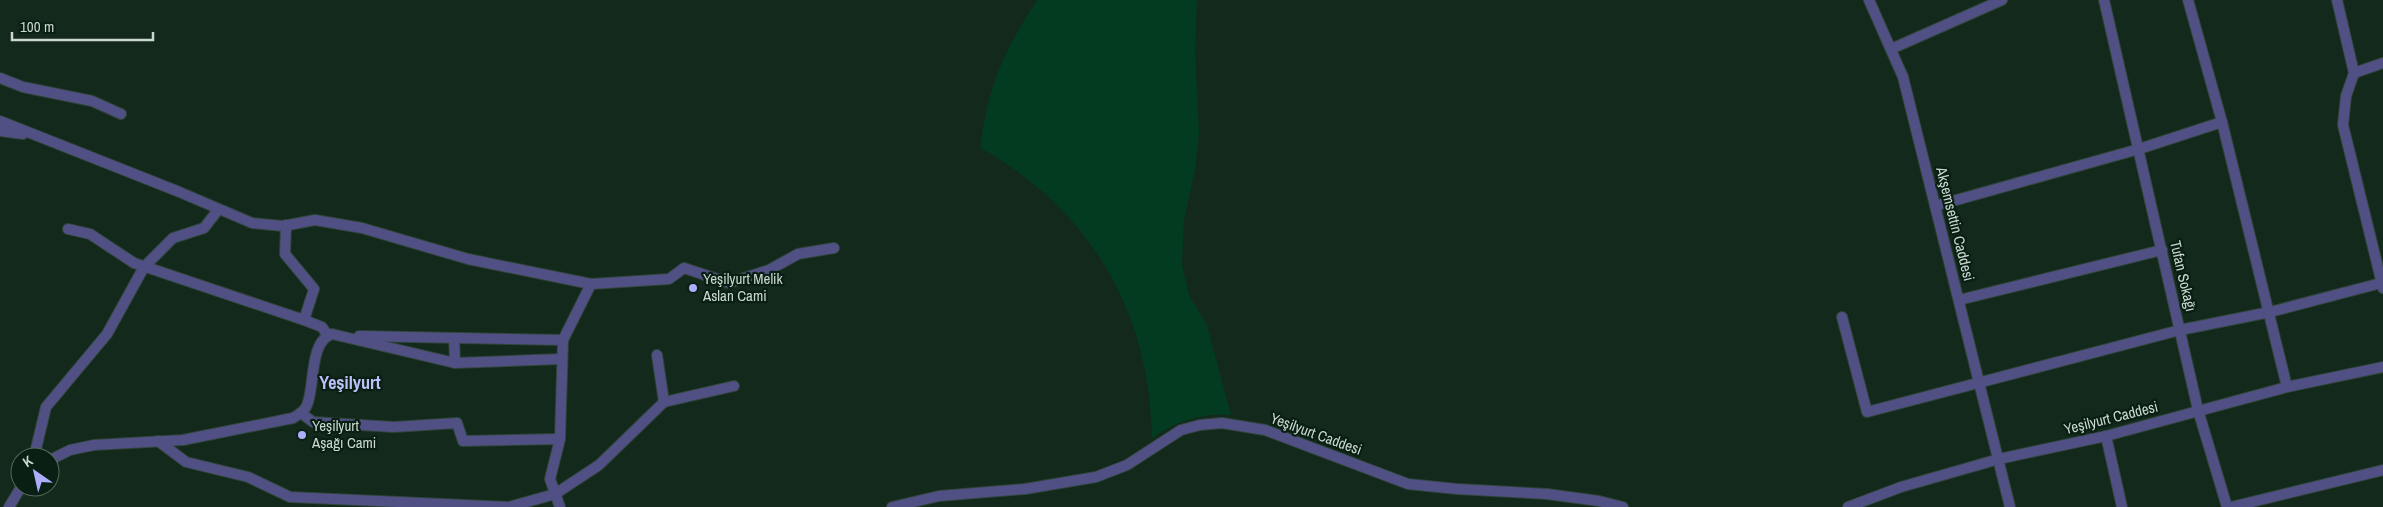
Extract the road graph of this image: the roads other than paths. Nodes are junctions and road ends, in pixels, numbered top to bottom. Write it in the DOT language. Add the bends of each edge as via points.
graph roads {
  1 [pos="1869,0"];
  2 [pos="2002,0"];
  3 [pos="2104,0"];
  4 [pos="2188,0"];
  5 [pos="2336,0"];
  6 [pos="1891,49"];
  7 [pos="2383,63"];
  8 [pos="2354,73"];
  9 [pos="0,78"];
  10 [pos="121,114"];
  11 [pos="0,121"];
  12 [pos="2222,122"];
  13 [pos="0,131"];
  14 [pos="28,132"];
  15 [pos="2139,149"];
  16 [pos="1935,206"];
  17 [pos="218,210"];
  18 [pos="286,226"];
  19 [pos="68,229"];
  20 [pos="834,248"];
  21 [pos="2162,250"];
  22 [pos="144,267"];
  23 [pos="591,284"];
  24 [pos="2382,286"];
  25 [pos="1959,300"];
  26 [pos="2270,312"];
  27 [pos="1842,317"];
  28 [pos="304,320"];
  29 [pos="2180,330"];
  30 [pos="328,336"];
  31 [pos="340,336"];
  32 [pos="409,338"];
  33 [pos="454,338"];
  34 [pos="563,340"];
  35 [pos="408,353"];
  36 [pos="657,355"];
  37 [pos="561,358"];
  38 [pos="454,363"];
  39 [pos="2383,367"];
  40 [pos="1979,382"];
  41 [pos="734,386"];
  42 [pos="2287,387"];
  43 [pos="664,402"];
  44 [pos="2198,410"];
  45 [pos="301,413"];
  46 [pos="2106,436"];
  47 [pos="560,439"];
  48 [pos="158,441"];
  49 [pos="36,447"];
  50 [pos="60,455"];
  51 [pos="1999,459"];
  52 [pos="2383,470"];
  53 [pos="555,494"];
  54 [pos="560,507"];
  55 [pos="892,507"];
  56 [pos="1622,507"];
  57 [pos="1848,507"];
  58 [pos="2010,507"];
  59 [pos="2122,507"];
  60 [pos="2229,507"];
  1 -- 6 [label="street, Akşemsettin Caddesi"];
  2 -- 6 [label="street"];
  3 -- 15 [label="street, Tufan Sokağı"];
  4 -- 12 [label="street"];
  5 -- 8 [label="street"];
  6 -- 16 [label="street, Akşemsettin Caddesi" via="1903,77"];
  7 -- 8 [label="street"];
  8 -- 24 [label="street" via="2346,96 2343,125"];
  9 -- 10 [label="street" via="23,87 92,100"];
  11 -- 14 [label="street"];
  12 -- 15 [label="street"];
  12 -- 26 [label="street"];
  13 -- 14 [label="street" via="19,135"];
  14 -- 17 [label="street"];
  15 -- 16 [label="street"];
  15 -- 21 [label="street, Tufan Sokağı"];
  16 -- 25 [label="street, Akşemsettin Caddesi"];
  17 -- 18 [label="street" via="252,223"];
  17 -- 22 [label="street" via="204,228 174,238"];
  18 -- 23 [label="street" via="314,220 362,228 468,259"];
  18 -- 28 [label="street" via="285,254 314,289"];
  19 -- 22 [label="street" via="90,234 119,255"];
  20 -- 23 [label="street" via="798,254 769,270 729,283 684,268 669,278"];
  21 -- 25 [label="street"];
  21 -- 29 [label="street, Tufan Sokağı"];
  22 -- 28 [label="street"];
  22 -- 49 [label="street" via="107,334 46,407"];
  23 -- 34 [label="street"];
  24 -- 26 [label="street"];
  25 -- 40 [label="street, Akşemsettin Caddesi"];
  26 -- 29 [label="street"];
  26 -- 42 [label="street"];
  27 -- 40 [label="street" via="1867,412"];
  28 -- 30 [label="street" via="322,327"];
  29 -- 40 [label="street"];
  29 -- 44 [label="street, Tufan Sokağı"];
  30 -- 31 [label="street"];
  30 -- 45 [label="street" via="318,347 307,406"];
  31 -- 32 [label="street"];
  31 -- 35 [label="street"];
  32 -- 33 [label="street"];
  32 -- 35 [label="street"];
  33 -- 34 [label="street"];
  33 -- 38 [label="street"];
  34 -- 37 [label="street"];
  35 -- 38 [label="street"];
  36 -- 43 [label="street"];
  37 -- 38 [label="street"];
  37 -- 47 [label="street"];
  39 -- 42 [label="street, Yeşilyurt Caddesi"];
  40 -- 51 [label="street, Akşemsettin Caddesi"];
  41 -- 43 [label="street"];
  42 -- 44 [label="street, Yeşilyurt Caddesi"];
  43 -- 53 [label="street" via="599,465"];
  44 -- 46 [label="street, Yeşilyurt Caddesi"];
  44 -- 60 [label="street, Tufan Sokağı"];
  45 -- 47 [label="street" via="314,422 394,427 457,423 463,441"];
  45 -- 48 [label="street" via="284,421 183,440"];
  46 -- 51 [label="street, Yeşilyurt Caddesi"];
  46 -- 59 [label="street"];
  47 -- 53 [label="street" via="550,479"];
  48 -- 50 [label="street" via="94,445"];
  48 -- 53 [label="street" via="186,462 248,477 290,496 509,507"];
  51 -- 57 [label="street, Yeşilyurt Caddesi" via="1901,487"];
  51 -- 58 [label="street, Akşemsettin Caddesi"];
  52 -- 60 [label="street"];
  53 -- 54 [label="street"];
  55 -- 56 [label="street, Yeşilyurt Caddesi" via="939,496 1025,489 1096,477 1127,465 1181,430 1222,423 1265,430 1408,484 1547,494"];
}
